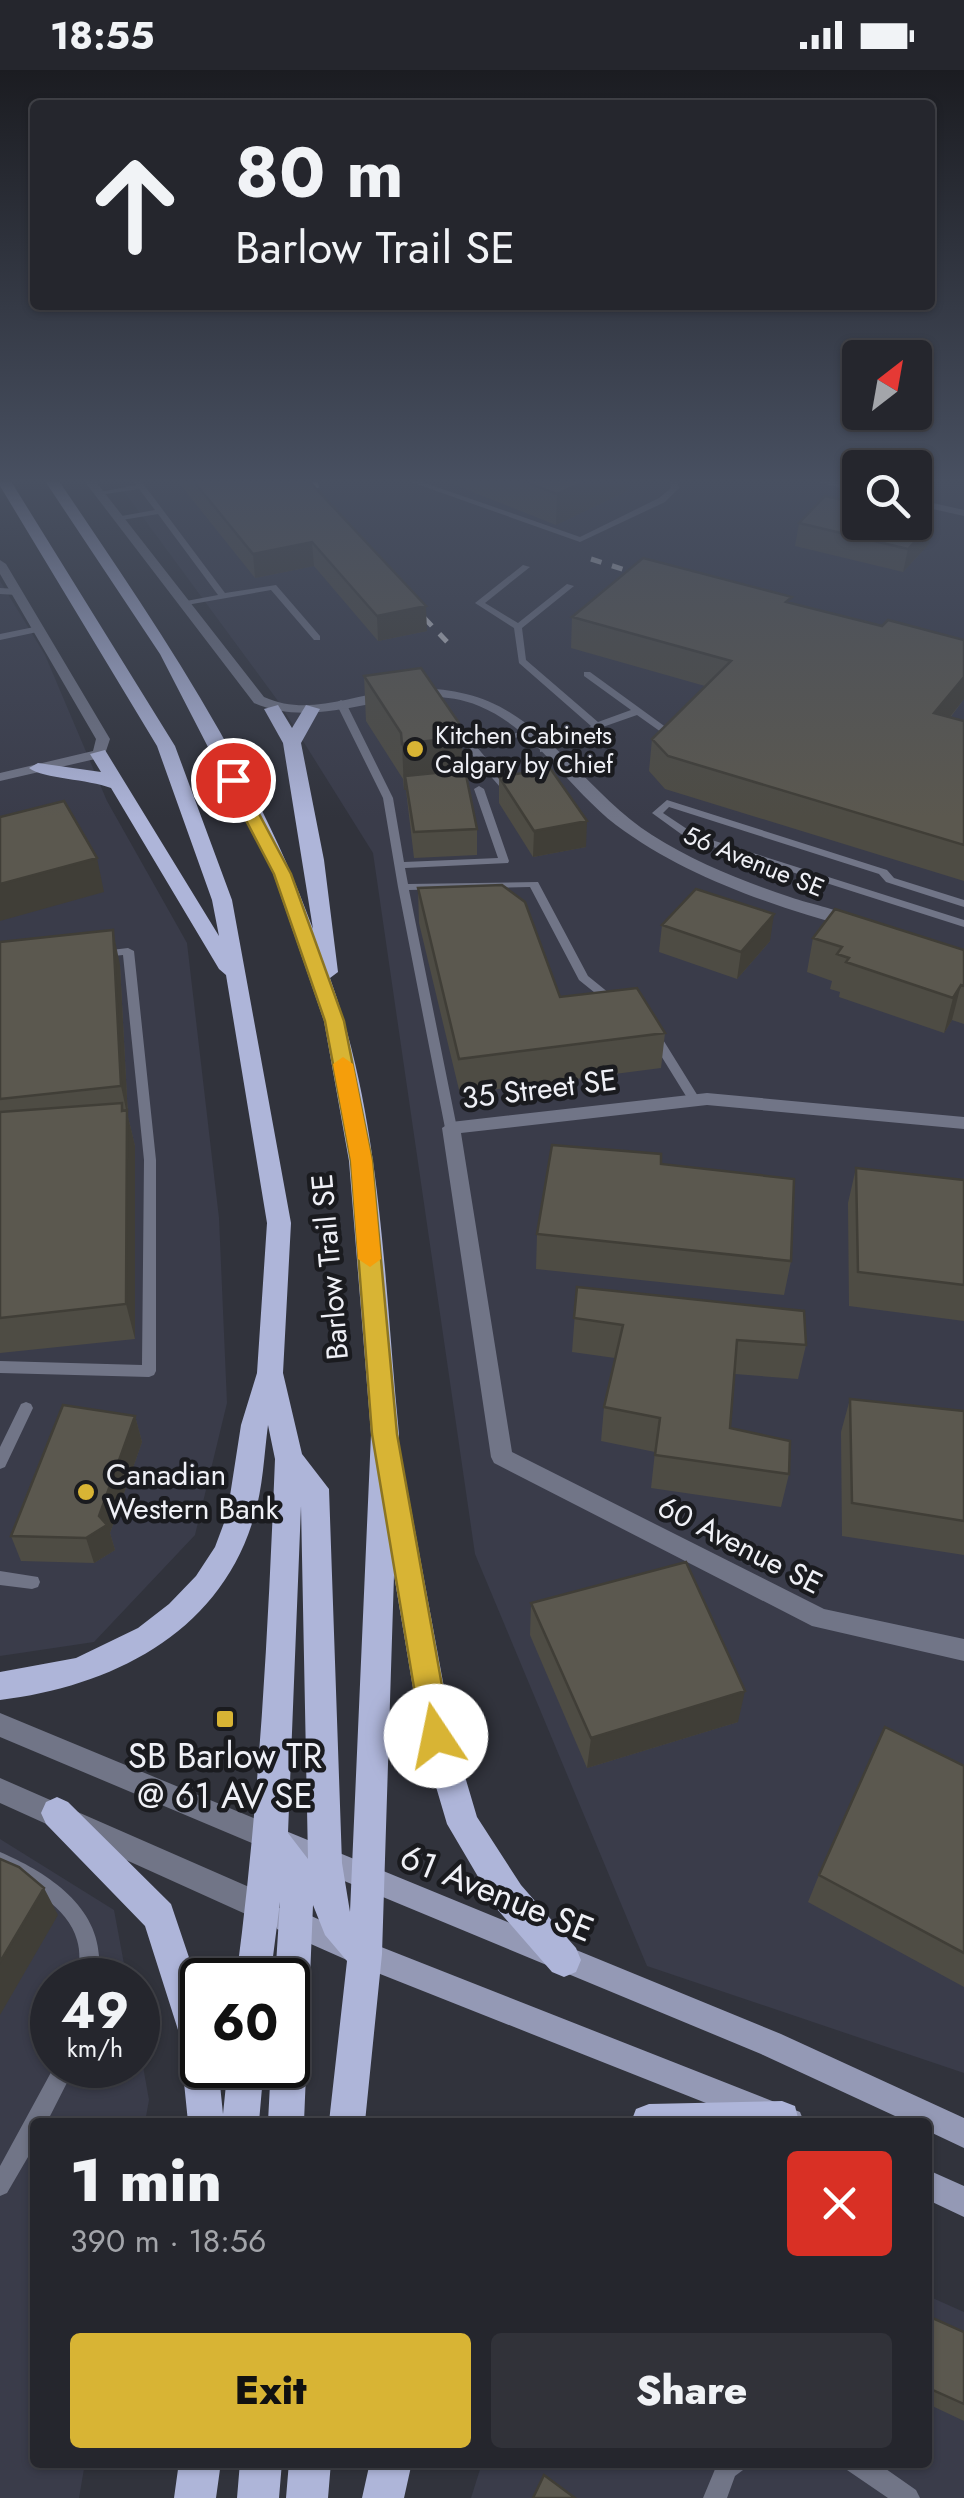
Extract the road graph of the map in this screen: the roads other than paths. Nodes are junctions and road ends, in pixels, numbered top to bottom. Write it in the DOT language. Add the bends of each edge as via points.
graph roads {
  1 [pos="5,591"];
  2 [pos="71,591"];
  3 [pos="126,591"];
  4 [pos="174,591"];
  5 [pos="220,591"];
  6 [pos="246,591"];
  7 [pos="277,591"];
  8 [pos="493,591"];
  9 [pos="563,591"];
  10 [pos="16,592"];
  11 [pos="223,596"];
  12 [pos="184,604"];
  13 [pos="518,628"];
  14 [pos="38,629"];
  15 [pos="0,637"];
  16 [pos="317,638"];
  17 [pos="587,674"];
  18 [pos="409,706"];
  19 [pos="424,706"];
  20 [pos="272,709"];
  21 [pos="312,709"];
  22 [pos="436,709"];
  23 [pos="345,710"];
  24 [pos="638,710"];
  25 [pos="364,714"];
  26 [pos="597,726"];
  27 [pos="664,730"];
  28 [pos="524,733"];
  29 [pos="292,743"];
  30 [pos="470,744"];
  31 [pos="543,750"];
  32 [pos="100,754"];
  33 [pos="38,768"];
  34 [pos="0,777"];
  35 [pos="520,782"];
  36 [pos="118,784"];
  37 [pos="504,785"];
  38 [pos="479,789"];
  39 [pos="461,791"];
  40 [pos="406,796"];
  41 [pos="388,798"];
  42 [pos="400,864"];
  43 [pos="404,888"];
  44 [pos="964,904"];
  45 [pos="964,924"];
  46 [pos="874,930"];
  47 [pos="91,955"];
  48 [pos="239,986"];
  49 [pos="628,1010"];
  50 [pos="642,1019"];
  51 [pos="334,1021"];
  52 [pos="695,1101"];
  53 [pos="964,1122"];
  54 [pos="146,1128"];
  55 [pos="451,1128"];
  56 [pos="128,1130"];
  57 [pos="0,1367"];
  58 [pos="270,1373"];
  59 [pos="26,1408"];
  60 [pos="385,1434"];
  61 [pos="502,1457"];
  62 [pos="288,1459"];
  63 [pos="0,1462"];
  64 [pos="0,1578"];
  65 [pos="32,1582"];
  66 [pos="964,1650"];
  67 [pos="0,1686"];
  68 [pos="0,1725"];
  69 [pos="0,1790"];
  70 [pos="57,1813"];
  71 [pos="271,1838"];
  72 [pos="0,1861"];
  73 [pos="325,1863"];
  74 [pos="366,1880"];
  75 [pos="260,1906"];
  76 [pos="295,1922"];
  77 [pos="364,1954"];
  78 [pos="86,1958"];
  79 [pos="256,1958"];
  80 [pos="564,1960"];
  81 [pos="54,2088"];
  82 [pos="244,2088"];
  83 [pos="39,2118"];
  84 [pos="206,2118"];
  85 [pos="240,2118"];
  86 [pos="286,2118"];
  87 [pos="347,2118"];
  88 [pos="778,2118"];
  89 [pos="931,2118"];
  90 [pos="932,2118"];
  91 [pos="964,2133"];
  92 [pos="30,2134"];
  93 [pos="0,2186"];
  94 [pos="932,2188"];
  95 [pos="964,2202"];
  96 [pos="199,2468"];
  97 [pos="260,2468"];
  98 [pos="309,2468"];
  99 [pos="390,2468"];
  100 [pos="727,2468"];
  101 [pos="864,2468"];
  102 [pos="194,2498"];
  103 [pos="258,2498"];
  104 [pos="306,2498"];
  105 [pos="383,2498"];
  106 [pos="715,2498"];
  107 [pos="908,2498"];
  1 -- 10 [label="lane"];
  2 -- 48 [label="main road, Barlow Trail SE" via="166,746 222,900"];
  3 -- 51 [label="main road, Barlow Trail SE" via="168,654 282,874"];
  4 -- 12 [label="street"];
  5 -- 11 [label="lane"];
  6 -- 11 [label="lane"];
  7 -- 16 [label="lane"];
  8 -- 13 [label="lane" via="479,602"];
  9 -- 13 [label="lane"];
  10 -- 14 [label="street"];
  11 -- 12 [label="lane"];
  12 -- 20 [label="street"];
  13 -- 26 [label="lane" via="522,662"];
  14 -- 15 [label="lane"];
  14 -- 32 [label="street" via="103,739"];
  17 -- 24 [label="lane"];
  18 -- 19 [label="lane"];
  20 -- 21 [label="street, 56 Avenue SE"];
  20 -- 29 [label="main road"];
  21 -- 23 [label="street, 56 Avenue SE"];
  21 -- 29 [label="main road"];
  22 -- 30 [label="lane"];
  23 -- 25 [label="lane"];
  23 -- 28 [label="street, 56 Avenue SE" via="407,692 443,694 486,704"];
  23 -- 41 [label="lane"];
  24 -- 26 [label="lane"];
  24 -- 27 [label="lane"];
  26 -- 31 [label="lane" via="578,741"];
  28 -- 30 [label="lane"];
  28 -- 31 [label="street, 56 Avenue SE"];
  29 -- 51 [label="main road"];
  30 -- 37 [label="lane"];
  31 -- 46 [label="street, 56 Avenue SE" via="560,774 672,855 747,889"];
  32 -- 33 [label="street"];
  32 -- 36 [label="main road"];
  33 -- 34 [label="street"];
  33 -- 36 [label="main road"];
  35 -- 37 [label="lane"];
  36 -- 48 [label="main road"];
  37 -- 38 [label="lane"];
  38 -- 39 [label="lane"];
  38 -- 42 [label="lane" via="504,861"];
  40 -- 41 [label="lane"];
  41 -- 42 [label="lane"];
  42 -- 43 [label="lane"];
  43 -- 49 [label="lane" via="534,884 582,978"];
  43 -- 55 [label="lane"];
  44 -- 45 [label="lane" via="668,803 657,812 692,837"];
  47 -- 54 [label="lane" via="128,952"];
  48 -- 58 [label="main road, Barlow Trail SE" via="278,1223"];
  50 -- 52 [label="lane"];
  51 -- 60 [label="main road, Barlow Trail SE" via="361,1161"];
  52 -- 53 [label="street, 35 Street SE"];
  52 -- 55 [label="street, 35 Street SE"];
  54 -- 56 [label="lane"];
  54 -- 57 [label="lane" via="149,1371"];
  55 -- 61 [label="street, 35 Street SE"];
  58 -- 62 [label="main road, Barlow Trail SE"];
  58 -- 67 [label="main road" via="259,1397 240,1517 222,1563 182,1614 129,1650 75,1672"];
  59 -- 63 [label="lane"];
  60 -- 74 [label="main road, Barlow Trail SE"];
  60 -- 80 [label="main road" via="436,1736 463,1824 509,1898"];
  61 -- 66 [label="street, 60 Avenue SE" via="820,1620"];
  62 -- 71 [label="main road, Barlow Trail SE"];
  62 -- 73 [label="main road" via="315,1489"];
  64 -- 65 [label="lane"];
  68 -- 71 [label="street, 61 Avenue SE"];
  69 -- 70 [label="street"];
  70 -- 75 [label="street"];
  70 -- 84 [label="main road" via="159,1916 196,2033"];
  71 -- 73 [label="street, 61 Avenue SE"];
  71 -- 75 [label="main road, Barlow Trail SE"];
  71 -- 76 [label="main road" via="298,1872"];
  72 -- 78 [label="lane" via="73,1906"];
  73 -- 74 [label="street, 61 Avenue SE"];
  73 -- 77 [label="main road" via="330,1915"];
  74 -- 77 [label="main road, Barlow Trail SE"];
  74 -- 80 [label="street, 61 Avenue SE"];
  75 -- 76 [label="street"];
  75 -- 79 [label="main road, Barlow Trail SE"];
  76 -- 77 [label="street"];
  76 -- 86 [label="main road"];
  77 -- 87 [label="main road, Barlow Trail SE"];
  77 -- 88 [label="street"];
  80 -- 89 [label="street, 61 Avenue SE"];
  81 -- 83 [label="lane"];
  82 -- 85 [label="main road"];
  90 -- 91 [label="street, 61 Avenue SE"];
  92 -- 93 [label="lane"];
  94 -- 95 [label="street"];
  96 -- 102 [label="main road"];
  97 -- 103 [label="main road"];
  98 -- 104 [label="main road"];
  99 -- 105 [label="main road"];
  100 -- 106 [label="lane"];
  101 -- 107 [label="lane"];
}
